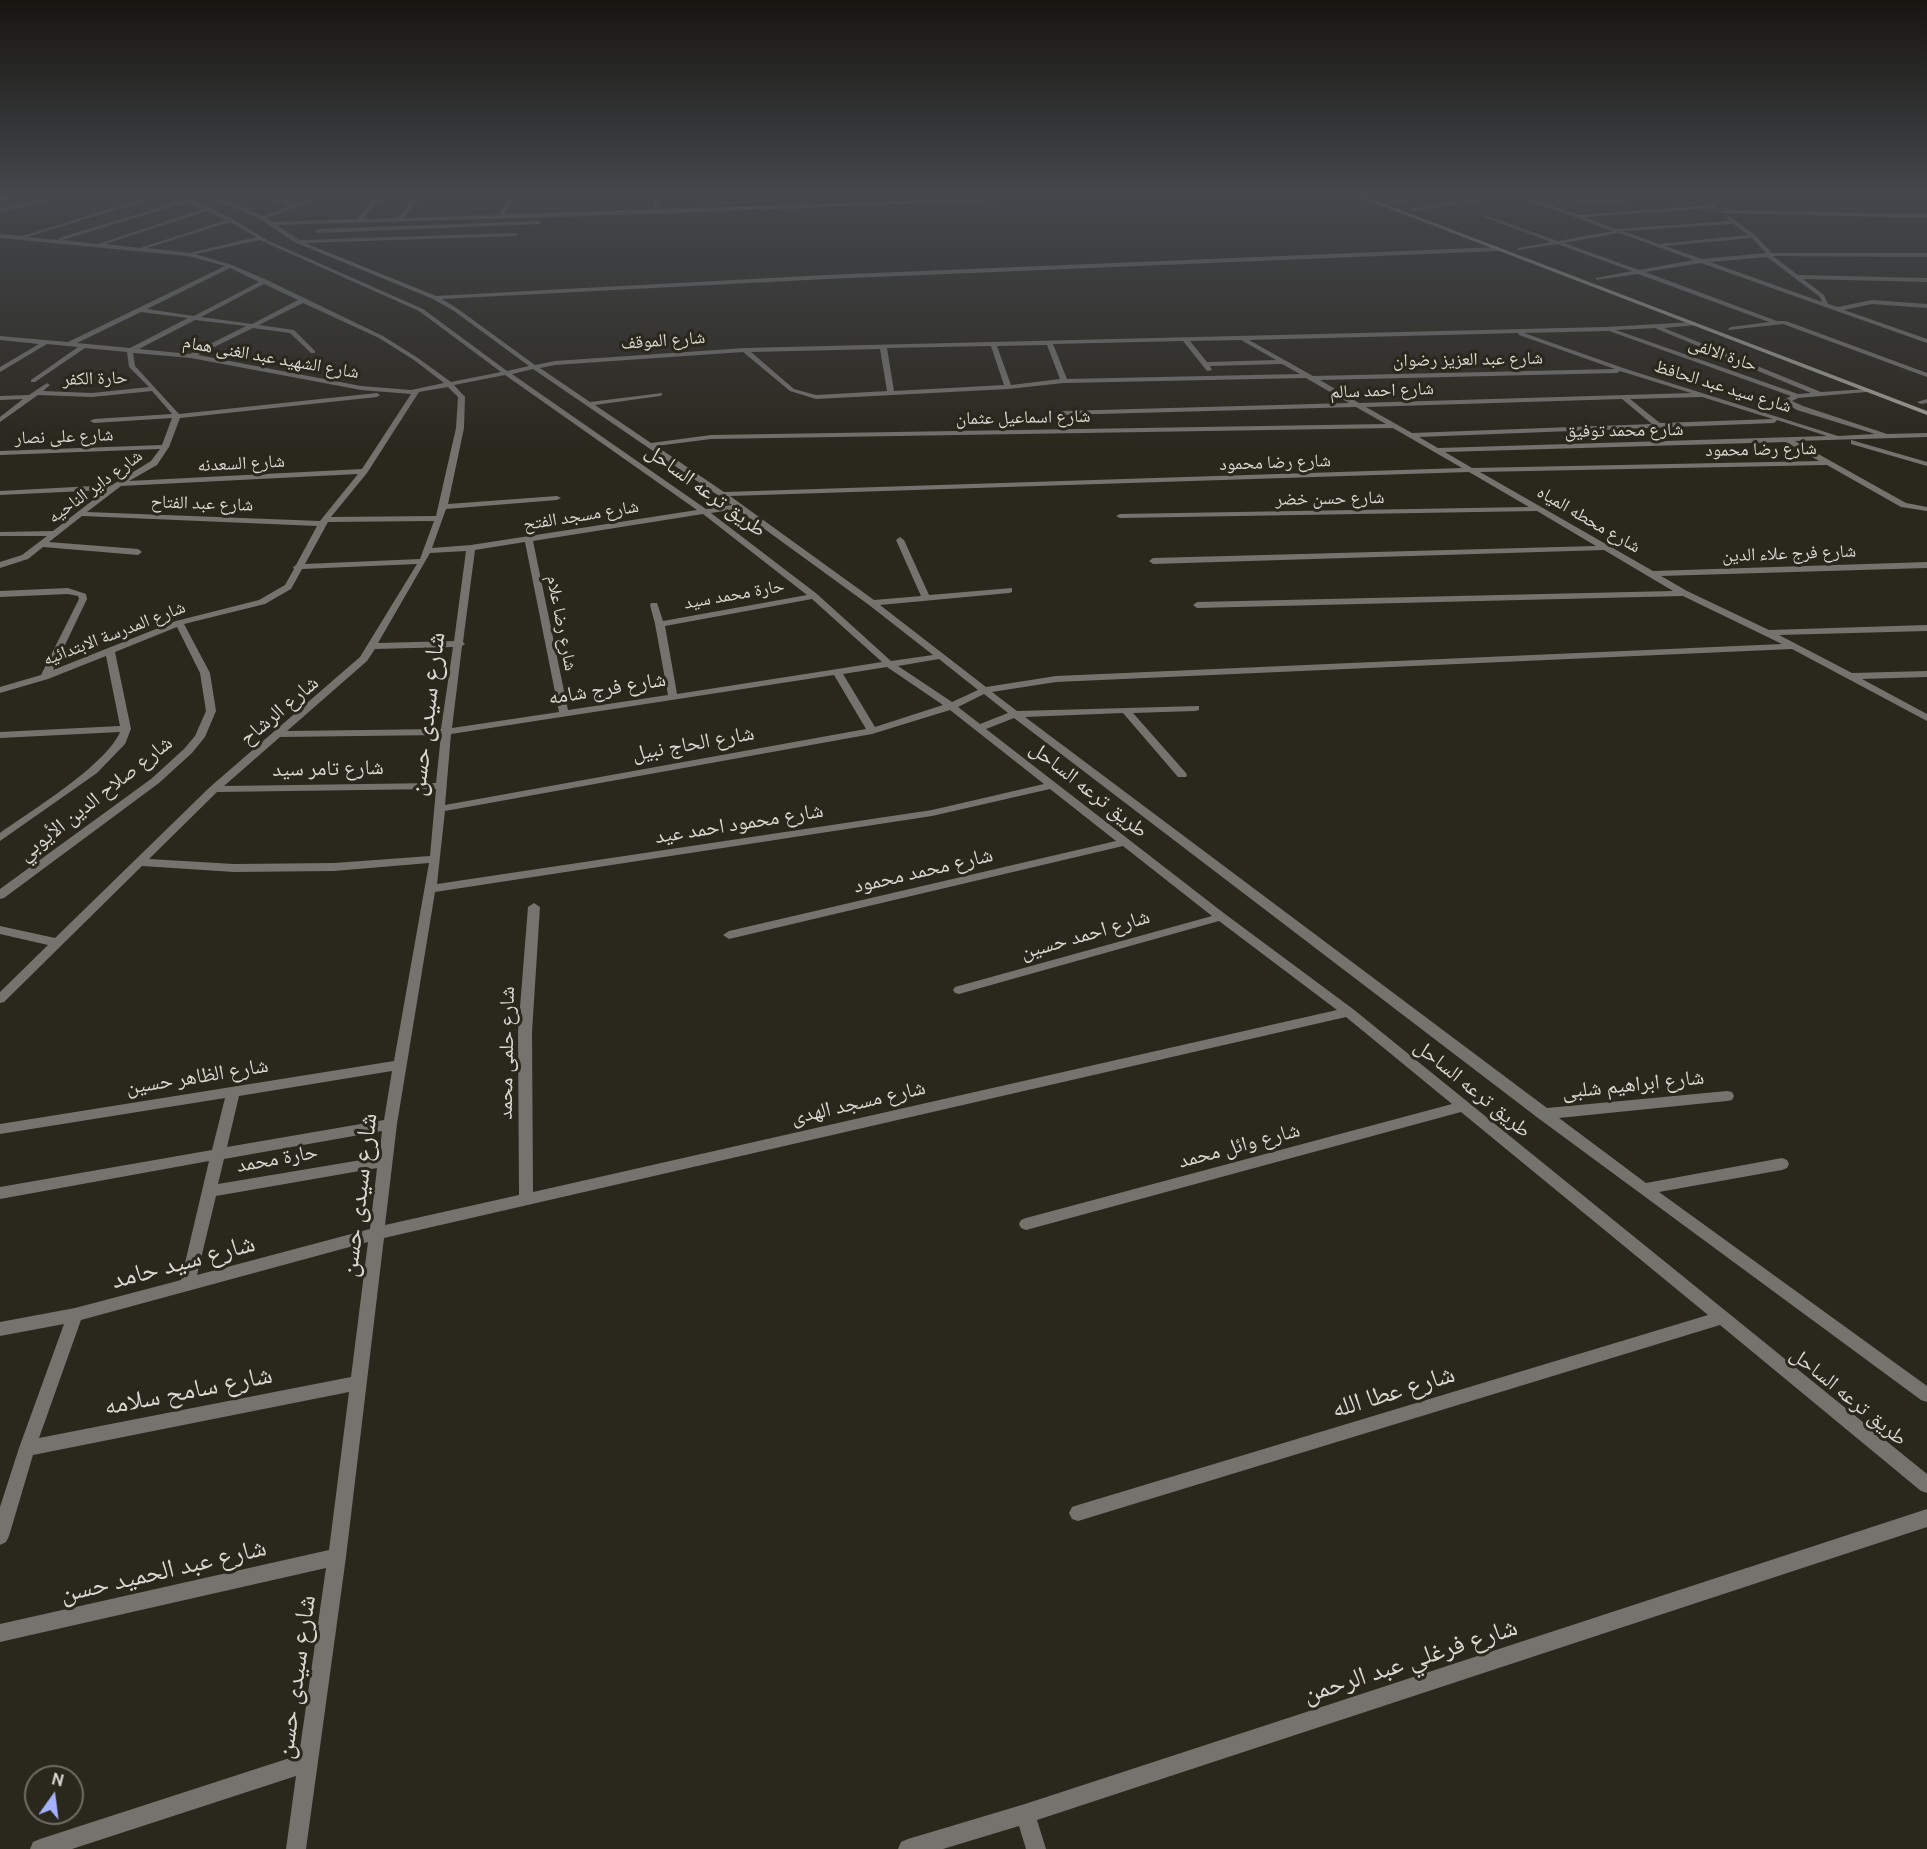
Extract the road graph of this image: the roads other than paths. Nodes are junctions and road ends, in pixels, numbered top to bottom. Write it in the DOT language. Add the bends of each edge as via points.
graph roads {
  1 [pos="197,282"];
  2 [pos="264,282"];
  3 [pos="269,282"];
  4 [pos="359,282"];
  5 [pos="399,282"];
  6 [pos="728,282"];
  7 [pos="1585,282"];
  8 [pos="1607,282"];
  9 [pos="1666,282"];
  10 [pos="1761,282"];
  11 [pos="1803,282"];
  12 [pos="435,298"];
  13 [pos="304,300"];
  14 [pos="1827,305"];
  15 [pos="1927,306"];
  16 [pos="1839,309"];
  17 [pos="140,310"];
  18 [pos="1686,312"];
  19 [pos="196,318"];
  20 [pos="1775,322"];
  21 [pos="1694,324"];
  22 [pos="1719,325"];
  23 [pos="253,326"];
  24 [pos="1655,327"];
  25 [pos="1605,329"];
  26 [pos="1731,329"];
  27 [pos="1511,330"];
  28 [pos="1742,333"];
  29 [pos="1927,335"];
  30 [pos="1241,337"];
  31 [pos="1913,337"];
  32 [pos="1184,339"];
  33 [pos="2,340"];
  34 [pos="1927,341"];
  35 [pos="46,342"];
  36 [pos="1049,342"];
  37 [pos="993,343"];
  38 [pos="69,344"];
  39 [pos="84,346"];
  40 [pos="883,346"];
  41 [pos="745,350"];
  42 [pos="130,351"];
  43 [pos="313,352"];
  44 [pos="191,356"];
  45 [pos="1282,362"];
  46 [pos="1205,364"];
  47 [pos="534,367"];
  48 [pos="0,370"];
  49 [pos="1624,370"];
  50 [pos="505,372"];
  51 [pos="1927,375"];
  52 [pos="1310,377"];
  53 [pos="1213,378"];
  54 [pos="33,381"];
  55 [pos="1064,381"];
  56 [pos="449,384"];
  57 [pos="47,385"];
  58 [pos="1008,387"];
  59 [pos="154,389"];
  60 [pos="1866,390"];
  61 [pos="412,392"];
  62 [pos="891,393"];
  63 [pos="660,394"];
  64 [pos="1821,394"];
  65 [pos="33,395"];
  66 [pos="1701,395"];
  67 [pos="1797,396"];
  68 [pos="1623,397"];
  69 [pos="0,398"];
  70 [pos="1910,398"];
  71 [pos="1925,402"];
  72 [pos="589,404"];
  73 [pos="1363,406"];
  74 [pos="1062,413"];
  75 [pos="1927,413"];
  76 [pos="177,416"];
  77 [pos="0,420"];
  78 [pos="94,421"];
  79 [pos="1784,421"];
  80 [pos="1397,426"];
  81 [pos="1659,426"];
  82 [pos="1413,435"];
  83 [pos="1927,435"];
  84 [pos="1891,437"];
  85 [pos="1847,440"];
  86 [pos="1789,441"];
  87 [pos="649,445"];
  88 [pos="165,447"];
  89 [pos="1437,450"];
  90 [pos="0,453"];
  91 [pos="1828,463"];
  92 [pos="1927,464"];
  93 [pos="1472,470"];
  94 [pos="364,471"];
  95 [pos="117,486"];
  96 [pos="0,493"];
  97 [pos="722,494"];
  98 [pos="557,498"];
  99 [pos="443,507"];
  100 [pos="740,507"];
  101 [pos="1540,509"];
  102 [pos="1927,509"];
  103 [pos="705,512"];
  104 [pos="80,514"];
  105 [pos="1120,516"];
  106 [pos="439,518"];
  107 [pos="324,522"];
  108 [pos="0,534"];
  109 [pos="55,534"];
  110 [pos="528,540"];
  111 [pos="900,540"];
  112 [pos="42,544"];
  113 [pos="471,548"];
  114 [pos="1606,548"];
  115 [pos="138,552"];
  116 [pos="425,556"];
  117 [pos="1153,561"];
  118 [pos="0,564"];
  119 [pos="1927,565"];
  120 [pos="297,567"];
  121 [pos="1651,574"];
  122 [pos="1009,590"];
  123 [pos="1684,593"];
  124 [pos="0,594"];
  125 [pos="814,596"];
  126 [pos="926,598"];
  127 [pos="872,603"];
  128 [pos="654,605"];
  129 [pos="1197,605"];
  130 [pos="179,623"];
  131 [pos="660,624"];
  132 [pos="1927,628"];
  133 [pos="1767,633"];
  134 [pos="459,644"];
  135 [pos="372,646"];
  136 [pos="1794,646"];
  137 [pos="110,651"];
  138 [pos="942,656"];
  139 [pos="889,664"];
  140 [pos="836,671"];
  141 [pos="1927,674"];
  142 [pos="1852,676"];
  143 [pos="45,677"];
  144 [pos="0,690"];
  145 [pos="985,690"];
  146 [pos="673,696"];
  147 [pos="951,706"];
  148 [pos="1195,708"];
  149 [pos="1125,710"];
  150 [pos="564,713"];
  151 [pos="1015,714"];
  152 [pos="1927,718"];
  153 [pos="979,728"];
  154 [pos="126,729"];
  155 [pos="872,731"];
  156 [pos="446,732"];
  157 [pos="276,734"];
  158 [pos="0,735"];
  159 [pos="1182,775"];
  160 [pos="1052,785"];
  161 [pos="441,786"];
  162 [pos="214,789"];
  163 [pos="438,809"];
  164 [pos="0,838"];
  165 [pos="1125,842"];
  166 [pos="435,859"];
  167 [pos="139,862"];
  168 [pos="430,889"];
  169 [pos="0,895"];
  170 [pos="534,907"];
  171 [pos="1221,917"];
  172 [pos="0,930"];
  173 [pos="729,935"];
  174 [pos="57,943"];
  175 [pos="959,990"];
  176 [pos="0,999"];
  177 [pos="1348,1012"];
  178 [pos="400,1065"];
  179 [pos="232,1092"];
  180 [pos="1727,1096"];
  181 [pos="1464,1106"];
  182 [pos="1543,1114"];
  183 [pos="390,1124"];
  184 [pos="0,1129"];
  185 [pos="219,1154"];
  186 [pos="386,1161"];
  187 [pos="1782,1164"];
  188 [pos="1644,1189"];
  189 [pos="209,1191"];
  190 [pos="0,1193"];
  191 [pos="526,1199"];
  192 [pos="1026,1224"];
  193 [pos="377,1233"];
  194 [pos="187,1285"];
  195 [pos="75,1315"];
  196 [pos="1722,1318"];
  197 [pos="0,1329"];
  198 [pos="358,1383"];
  199 [pos="1927,1395"];
  200 [pos="27,1448"];
  201 [pos="1927,1485"];
  202 [pos="1078,1513"];
  203 [pos="1927,1518"];
  204 [pos="0,1536"];
  205 [pos="337,1557"];
  206 [pos="0,1632"];
  207 [pos="308,1762"];
  208 [pos="1025,1815"];
  209 [pos="47,1848"];
  210 [pos="916,1848"];
  211 [pos="296,1849"];
  212 [pos="1036,1849"];
  1 -- 17 [label="street"];
  2 -- 19 [label="street"];
  3 -- 13 [label="street"];
  4 -- 50 [label="street, طريق ترعه الساحل" via="421,310"];
  5 -- 12 [label="street, طريق ترعه الساحل"];
  6 -- 12 [label="street"];
  7 -- 21 [label="main road"];
  8 -- 18 [label="main road"];
  9 -- 20 [label="street"];
  10 -- 14 [label="street"];
  11 -- 14 [label="street" via="1822,296"];
  12 -- 47 [label="street, طريق ترعه الساحل"];
  13 -- 23 [label="street"];
  13 -- 56 [label="street" via="381,337"];
  14 -- 16 [label="street"];
  15 -- 16 [label="street" via="1872,302"];
  16 -- 31 [label="street"];
  17 -- 19 [label="street"];
  17 -- 38 [label="street"];
  19 -- 23 [label="street"];
  19 -- 42 [label="street"];
  20 -- 26 [label="street"];
  20 -- 51 [label="street"];
  21 -- 24 [label="street, شارع الموقف"];
  21 -- 60 [label="main road"];
  22 -- 26 [label="main road"];
  23 -- 43 [label="street" via="292,331"];
  23 -- 44 [label="street"];
  24 -- 25 [label="street, شارع الموقف"];
  24 -- 64 [label="street"];
  25 -- 27 [label="street, شارع الموقف"];
  25 -- 67 [label="street, حارة الالفى"];
  26 -- 28 [label="main road"];
  27 -- 30 [label="street, شارع الموقف"];
  27 -- 49 [label="street, شارع سيد عبد الحافظ"];
  29 -- 31 [label="street"];
  30 -- 32 [label="street, شارع الموقف"];
  30 -- 45 [label="street, شارع محطه المياه"];
  31 -- 34 [label="street"];
  32 -- 36 [label="street, شارع الموقف"];
  32 -- 46 [label="street"];
  33 -- 35 [label="street, شارع الشهيد عبد الغنى همام"];
  35 -- 38 [label="street, شارع الشهيد عبد الغنى همام"];
  35 -- 48 [label="street"];
  36 -- 37 [label="street, شارع الموقف"];
  36 -- 55 [label="street"];
  37 -- 40 [label="street, شارع الموقف"];
  37 -- 58 [label="street"];
  38 -- 39 [label="street, شارع الشهيد عبد الغنى همام"];
  39 -- 42 [label="street, شارع الشهيد عبد الغنى همام"];
  39 -- 54 [label="street"];
  40 -- 41 [label="street, شارع الموقف"];
  40 -- 62 [label="street"];
  41 -- 47 [label="street, شارع الموقف" via="571,361"];
  41 -- 62 [label="street, شارع عبد العزيز رضوان" via="792,390 807,396"];
  42 -- 44 [label="street, شارع الشهيد عبد الغنى همام"];
  42 -- 59 [label="street" via="132,367"];
  44 -- 61 [label="street, شارع الشهيد عبد الغنى همام" via="361,388"];
  45 -- 46 [label="street"];
  45 -- 52 [label="street, شارع محطه المياه"];
  46 -- 53 [label="street"];
  47 -- 50 [label="street, شارع الشهيد عبد الغنى همام"];
  47 -- 72 [label="street, طريق ترعه الساحل"];
  49 -- 52 [label="street, شارع عبد العزيز رضوان"];
  49 -- 66 [label="street, شارع سيد عبد الحافظ"];
  50 -- 56 [label="street, شارع الشهيد عبد الغنى همام"];
  50 -- 103 [label="street, طريق ترعه الساحل"];
  52 -- 53 [label="street, شارع عبد العزيز رضوان"];
  52 -- 73 [label="street, شارع محطه المياه"];
  53 -- 55 [label="street, شارع عبد العزيز رضوان"];
  55 -- 58 [label="street, شارع عبد العزيز رضوان"];
  56 -- 61 [label="street, شارع الشهيد عبد الغنى همام"];
  56 -- 99 [label="street, شارع الرشاح" via="462,397 460,428"];
  57 -- 65 [label="street, حارة الكفر"];
  58 -- 62 [label="street, شارع عبد العزيز رضوان"];
  59 -- 65 [label="street, حارة الكفر"];
  59 -- 76 [label="street"];
  60 -- 64 [label="street"];
  60 -- 75 [label="main road"];
  61 -- 76 [label="street"];
  61 -- 94 [label="street, شارع المدرسة الابتدائيه"];
  63 -- 72 [label="street"];
  64 -- 67 [label="street"];
  65 -- 69 [label="street, حارة الكفر"];
  65 -- 77 [label="street, حارة الكفر"];
  66 -- 68 [label="street, شارع احمد سالم"];
  66 -- 79 [label="street, شارع سيد عبد الحافظ"];
  67 -- 84 [label="street" via="1786,401"];
  68 -- 73 [label="street, شارع احمد سالم"];
  68 -- 81 [label="street"];
  70 -- 71 [label="main road"];
  72 -- 87 [label="street, طريق ترعه الساحل"];
  73 -- 74 [label="street, شارع احمد سالم"];
  73 -- 80 [label="street, شارع محطه المياه"];
  76 -- 78 [label="street"];
  76 -- 88 [label="street, شارع داير الناحيه"];
  79 -- 81 [label="street"];
  79 -- 85 [label="street, شارع سيد عبد الحافظ"];
  80 -- 82 [label="street, شارع محطه المياه"];
  80 -- 87 [label="street, شارع اسماعيل عثمان" via="711,437"];
  81 -- 82 [label="street"];
  82 -- 89 [label="street, شارع محطه المياه"];
  83 -- 84 [label="street"];
  84 -- 85 [label="street"];
  85 -- 86 [label="street, شارع محمد توفيق"];
  85 -- 92 [label="street, شارع سيد عبد الحافظ"];
  86 -- 89 [label="street, شارع محمد توفيق"];
  86 -- 91 [label="street"];
  87 -- 97 [label="street, طريق ترعه الساحل"];
  88 -- 90 [label="street, شارع على نصار"];
  88 -- 95 [label="street, شارع داير الناحيه" via="154,463"];
  89 -- 93 [label="street, شارع محطه المياه"];
  91 -- 93 [label="street, شارع رضا محمود"];
  91 -- 102 [label="street" via="1904,505"];
  93 -- 97 [label="street, شارع رضا محمود"];
  93 -- 101 [label="street, شارع محطه المياه"];
  94 -- 95 [label="street, شارع السعدنه"];
  94 -- 107 [label="street, شارع المدرسة الابتدائيه"];
  95 -- 96 [label="street, شارع السعدنه"];
  95 -- 104 [label="street, شارع داير الناحيه"];
  97 -- 100 [label="street, طريق ترعه الساحل"];
  98 -- 99 [label="street"];
  99 -- 106 [label="street, شارع الرشاح"];
  100 -- 103 [label="street, شارع مسجد الفتح"];
  100 -- 127 [label="street, طريق ترعه الساحل"];
  101 -- 105 [label="street, شارع حسن خضر"];
  101 -- 114 [label="street, شارع محطه المياه"];
  103 -- 110 [label="street, شارع مسجد الفتح"];
  103 -- 125 [label="street, طريق ترعه الساحل"];
  104 -- 107 [label="street, شارع عبد الفتاح"];
  104 -- 109 [label="street, شارع داير الناحيه"];
  106 -- 107 [label="street, شارع عبد الفتاح"];
  106 -- 116 [label="street, شارع الرشاح"];
  107 -- 120 [label="street, شارع المدرسة الابتدائيه"];
  108 -- 109 [label="street"];
  109 -- 112 [label="street, شارع داير الناحيه"];
  110 -- 113 [label="street, شارع مسجد الفتح"];
  110 -- 150 [label="street, شارع رضا علام"];
  111 -- 126 [label="street"];
  112 -- 115 [label="street"];
  112 -- 118 [label="street, شارع داير الناحيه" via="25,557"];
  113 -- 116 [label="street, شارع مسجد الفتح"];
  113 -- 134 [label="street, شارع سيدى حسن"];
  114 -- 117 [label="street"];
  114 -- 121 [label="street, شارع محطه المياه"];
  116 -- 120 [label="street, شارع مسجد الفتح"];
  116 -- 135 [label="street, شارع الرشاح"];
  119 -- 121 [label="street, شارع فرج علاء الدين"];
  120 -- 130 [label="street, شارع المدرسة الابتدائيه" via="288,587 262,602"];
  121 -- 123 [label="street, شارع محطه المياه"];
  122 -- 126 [label="street"];
  123 -- 129 [label="street"];
  123 -- 133 [label="street, شارع محطه المياه"];
  124 -- 143 [label="street" via="82,594"];
  125 -- 131 [label="street, حارة محمد سيد"];
  125 -- 139 [label="street, طريق ترعه الساحل"];
  126 -- 127 [label="street"];
  127 -- 138 [label="street, طريق ترعه الساحل"];
  128 -- 131 [label="street"];
  130 -- 137 [label="street, شارع المدرسة الابتدائيه"];
  130 -- 169 [label="street, شارع صلاح الدين الأيوبي" via="205,672 211,711 200,737 155,781"];
  131 -- 146 [label="street"];
  132 -- 133 [label="street"];
  133 -- 136 [label="street, شارع محطه المياه"];
  134 -- 135 [label="street"];
  134 -- 156 [label="street, شارع سيدى حسن"];
  135 -- 157 [label="street, شارع الرشاح" via="350,672"];
  136 -- 142 [label="street, شارع محطه المياه"];
  136 -- 145 [label="street, شارع الحاج نبيل" via="1056,679"];
  137 -- 143 [label="street, شارع المدرسة الابتدائيه"];
  137 -- 154 [label="street"];
  138 -- 139 [label="street, شارع فرج شامه"];
  138 -- 145 [label="street, طريق ترعه الساحل"];
  139 -- 140 [label="street, شارع فرج شامه"];
  139 -- 147 [label="street, طريق ترعه الساحل"];
  140 -- 146 [label="street, شارع فرج شامه"];
  140 -- 155 [label="street"];
  141 -- 142 [label="street"];
  142 -- 152 [label="street, شارع محطه المياه"];
  143 -- 144 [label="street, شارع المدرسة الابتدائيه"];
  145 -- 147 [label="street, شارع الحاج نبيل"];
  145 -- 151 [label="street, طريق ترعه الساحل"];
  146 -- 150 [label="street, شارع فرج شامه"];
  147 -- 153 [label="street, طريق ترعه الساحل"];
  147 -- 155 [label="street, شارع الحاج نبيل"];
  148 -- 149 [label="street"];
  149 -- 151 [label="street"];
  149 -- 159 [label="street"];
  150 -- 156 [label="street, شارع فرج شامه"];
  151 -- 153 [label="street"];
  151 -- 182 [label="street, طريق ترعه الساحل"];
  153 -- 160 [label="street, طريق ترعه الساحل"];
  154 -- 158 [label="street"];
  154 -- 164 [label="street" via="111,756"];
  155 -- 163 [label="street, شارع الحاج نبيل"];
  156 -- 157 [label="street, شارع فرج شامه"];
  156 -- 161 [label="street, شارع سيدى حسن"];
  157 -- 162 [label="street, شارع الرشاح"];
  160 -- 165 [label="street, طريق ترعه الساحل"];
  160 -- 168 [label="street, شارع محمود احمد عيد" via="932,813"];
  161 -- 162 [label="street, شارع تامر سيد"];
  161 -- 163 [label="street, شارع سيدى حسن"];
  162 -- 167 [label="street, شارع الرشاح"];
  163 -- 166 [label="street, شارع سيدى حسن"];
  165 -- 171 [label="street, طريق ترعه الساحل"];
  165 -- 173 [label="street, شارع محمد محمود"];
  166 -- 167 [label="street" via="334,867"];
  166 -- 168 [label="street, شارع سيدى حسن"];
  167 -- 174 [label="street, شارع الرشاح"];
  168 -- 178 [label="street, شارع سيدى حسن"];
  170 -- 191 [label="street, شارع حلمى محمد" via="525,1032"];
  171 -- 175 [label="street, شارع احمد حسين"];
  171 -- 177 [label="street, طريق ترعه الساحل"];
  172 -- 174 [label="street"];
  174 -- 176 [label="street, شارع الرشاح"];
  177 -- 181 [label="street, طريق ترعه الساحل"];
  177 -- 191 [label="street, شارع مسجد الهدى"];
  178 -- 179 [label="street, شارع الظاهر حسين"];
  178 -- 183 [label="street, شارع سيدى حسن"];
  179 -- 184 [label="street, شارع الظاهر حسين"];
  179 -- 185 [label="street, حارة محمد"];
  180 -- 182 [label="street, شارع ابراهيم شلبى"];
  181 -- 192 [label="street, شارع وائل محمد"];
  181 -- 196 [label="street, طريق ترعه الساحل"];
  182 -- 188 [label="street, طريق ترعه الساحل"];
  183 -- 185 [label="street"];
  183 -- 186 [label="street, شارع سيدى حسن"];
  185 -- 189 [label="street, حارة محمد"];
  185 -- 190 [label="street"];
  186 -- 189 [label="street, حارة محمد"];
  186 -- 193 [label="street, شارع سيدى حسن"];
  187 -- 188 [label="street"];
  188 -- 199 [label="street, طريق ترعه الساحل"];
  189 -- 194 [label="street, حارة محمد"];
  191 -- 193 [label="street, شارع مسجد الهدى"];
  193 -- 194 [label="street, شارع سيد حامد"];
  193 -- 198 [label="street, شارع سيدى حسن"];
  194 -- 195 [label="street, شارع سيد حامد"];
  195 -- 197 [label="street, شارع سيد حامد"];
  195 -- 200 [label="street"];
  196 -- 201 [label="street, طريق ترعه الساحل"];
  196 -- 202 [label="street, شارع عطا الله"];
  198 -- 200 [label="street, شارع سامح سلامه"];
  198 -- 205 [label="street, شارع سيدى حسن"];
  200 -- 204 [label="street"];
  203 -- 208 [label="street, شارع فرغلي عبد الرحمن"];
  205 -- 206 [label="street, شارع عبد الحميد حسن"];
  205 -- 207 [label="street, شارع سيدى حسن"];
  207 -- 209 [label="street"];
  207 -- 211 [label="street, شارع سيدى حسن"];
  208 -- 210 [label="street, شارع فرغلي عبد الرحمن"];
  208 -- 212 [label="street"];
}
